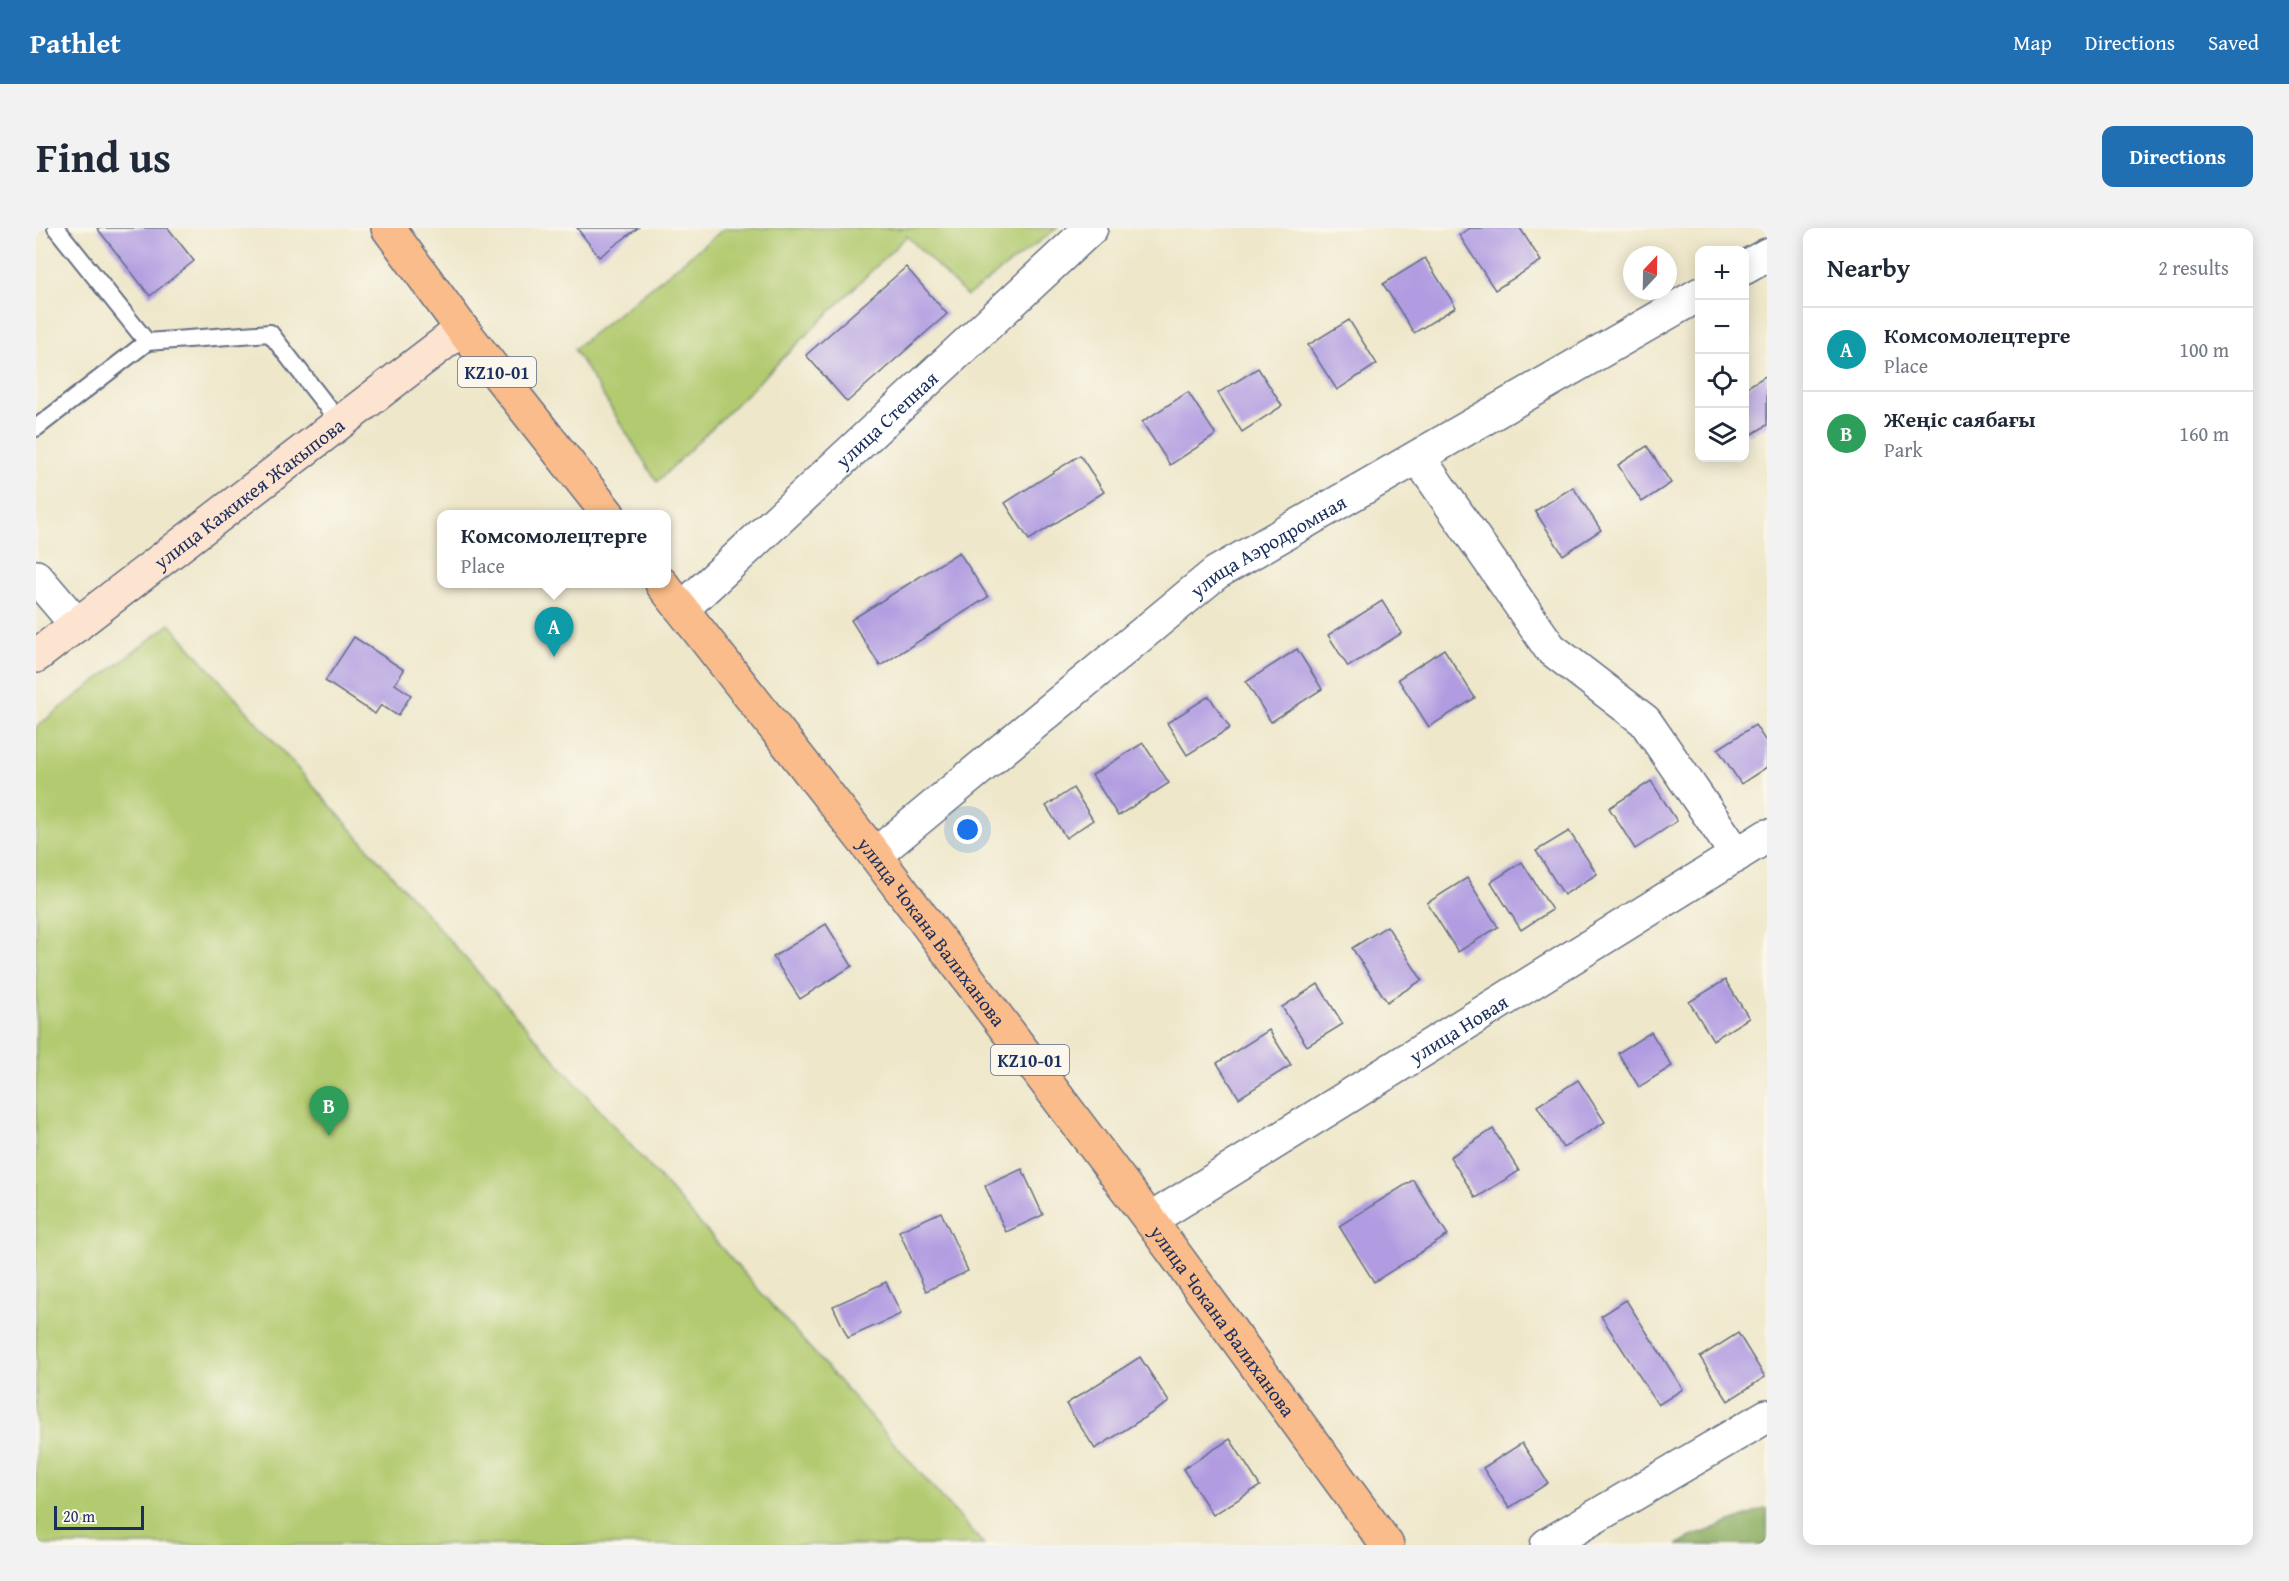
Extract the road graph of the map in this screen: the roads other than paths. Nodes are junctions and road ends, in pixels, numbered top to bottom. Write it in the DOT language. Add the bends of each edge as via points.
graph roads {
  1 [pos="56,228"];
  2 [pos="388,228"];
  3 [pos="1091,228"];
  4 [pos="1767,255"];
  5 [pos="1749,265"];
  6 [pos="1695,297"];
  7 [pos="462,330"];
  8 [pos="147,342"];
  9 [pos="340,423"];
  10 [pos="36,428"];
  11 [pos="1418,457"];
  12 [pos="605,510"];
  13 [pos="36,577"];
  14 [pos="665,588"];
  15 [pos="682,609"];
  16 [pos="77,625"];
  17 [pos="36,656"];
  18 [pos="1767,836"];
  19 [pos="876,855"];
  20 [pos="1737,855"];
  21 [pos="1150,1220"];
  22 [pos="1767,1416"];
  23 [pos="1387,1545"];
  24 [pos="1547,1545"];
  1 -- 8 [label="lane"];
  2 -- 7 [label="main road, KZ10-01"];
  3 -- 15 [label="street, улица Степная"];
  4 -- 5 [label="street"];
  6 -- 11 [label="street, улица Аэродромная"];
  7 -- 9 [label="main road, улица Кажикея Жакыпова"];
  7 -- 12 [label="main road, KZ10-01"];
  8 -- 9 [label="lane" via="270,333"];
  8 -- 10 [label="lane"];
  9 -- 16 [label="main road, улица Кажикея Жакыпова"];
  11 -- 19 [label="street, улица Аэродромная" via="1216,573"];
  11 -- 20 [label="street" via="1550,648 1645,721"];
  13 -- 16 [label="street"];
  14 -- 15 [label="main road, улица Чокана Валиханова / KZ10-01"];
  15 -- 19 [label="main road, улица Чокана Валиханова / KZ10-01"];
  16 -- 17 [label="main road, улица Кажикея Жакыпова"];
  18 -- 20 [label="street, улица Новая"];
  19 -- 21 [label="main road, улица Чокана Валиханова / KZ10-01"];
  20 -- 21 [label="street, улица Новая"];
  21 -- 23 [label="main road, улица Чокана Валиханова / KZ10-01"];
  22 -- 24 [label="street"];
}
